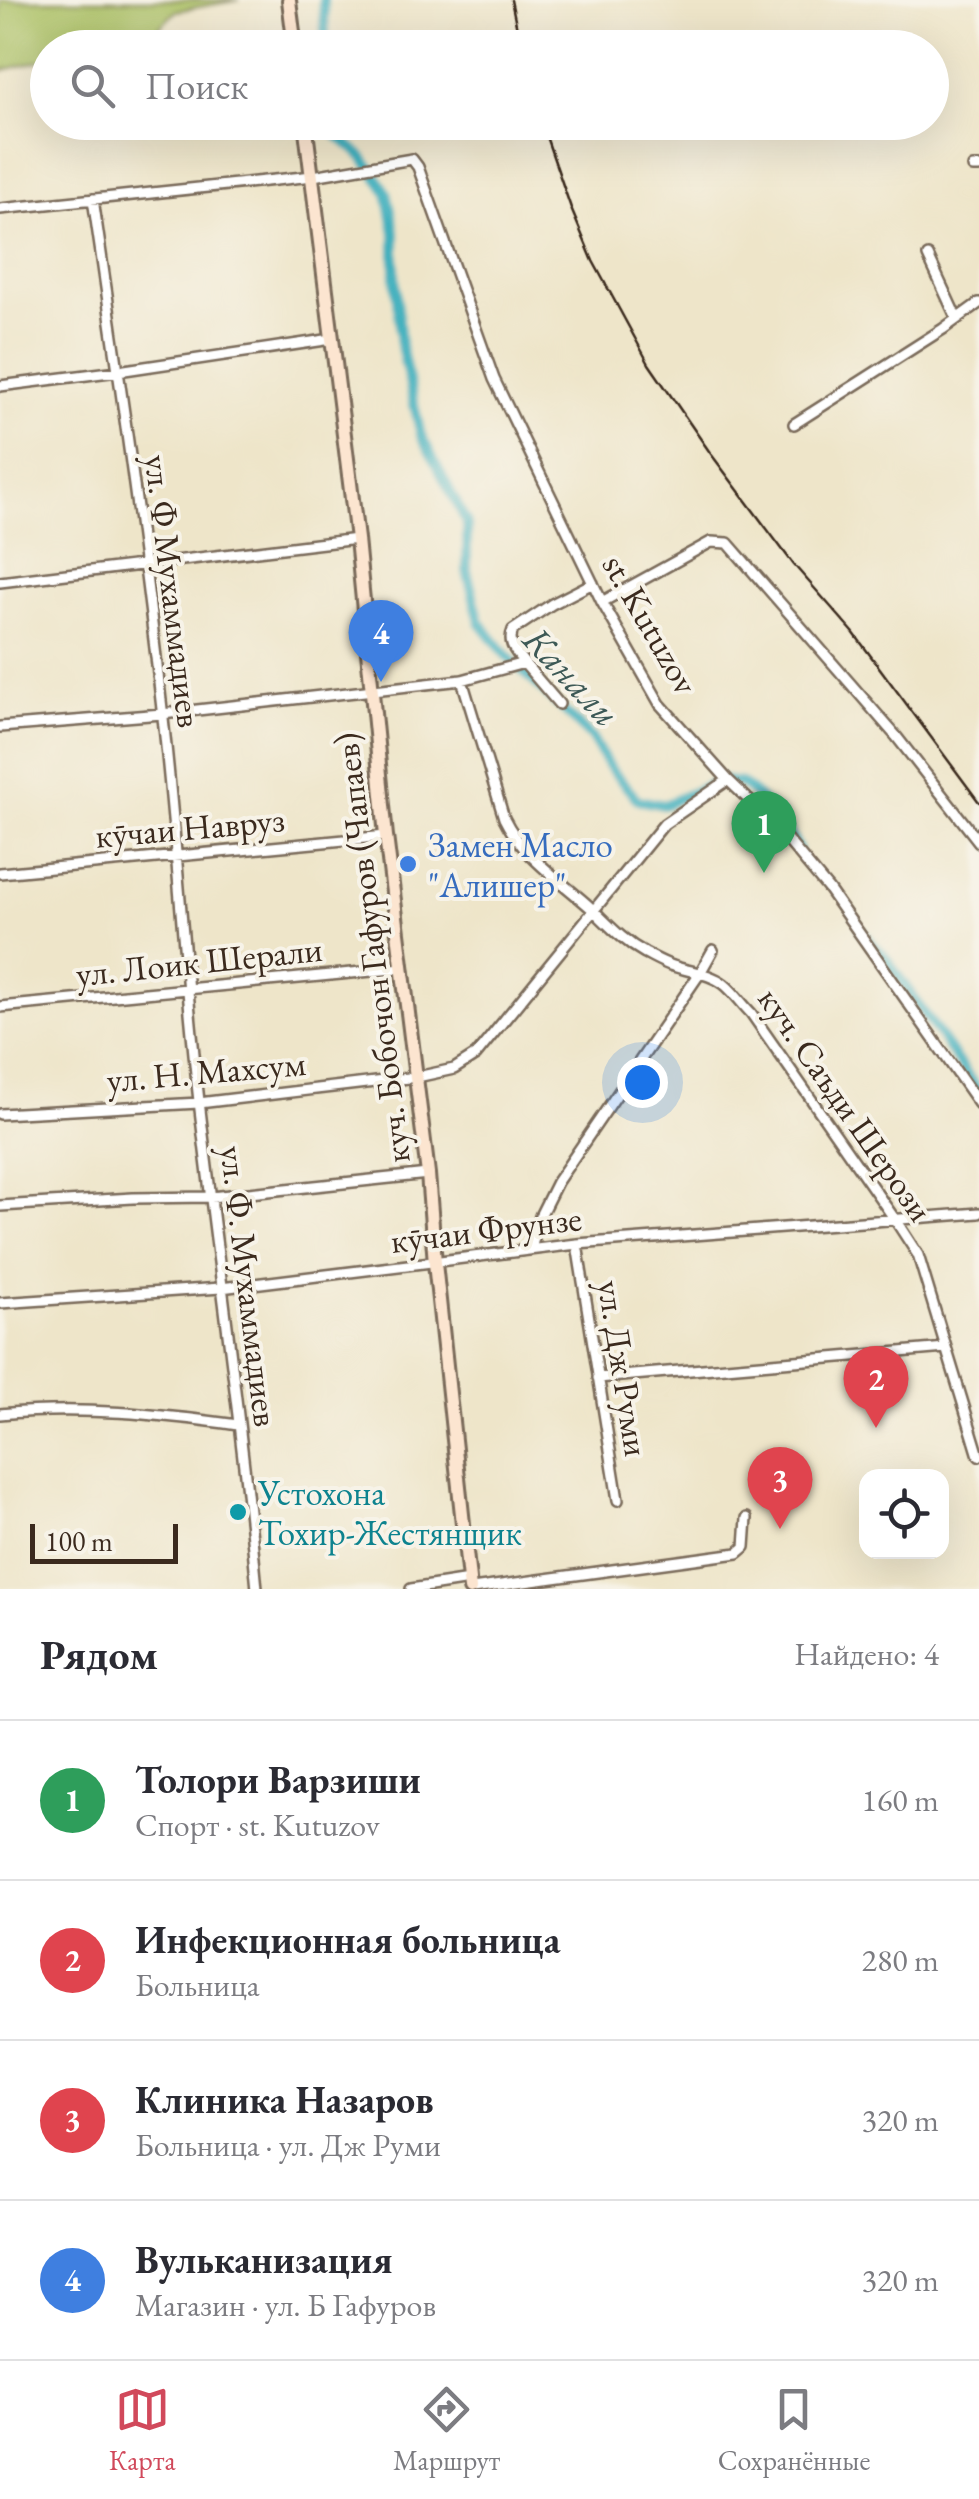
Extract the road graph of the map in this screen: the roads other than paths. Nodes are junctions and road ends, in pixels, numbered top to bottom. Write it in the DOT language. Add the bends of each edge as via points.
graph roads {
  1 [pos="289,0"];
  2 [pos="293,30"];
  3 [pos="308,140"];
  4 [pos="312,176"];
  5 [pos="93,200"];
  6 [pos="0,210"];
  7 [pos="928,256"];
  8 [pos="979,303"];
  9 [pos="957,319"];
  10 [pos="332,340"];
  11 [pos="118,372"];
  12 [pos="0,386"];
  13 [pos="794,424"];
  14 [pos="356,539"];
  15 [pos="145,565"];
  16 [pos="0,582"];
  17 [pos="593,583"];
  18 [pos="602,602"];
  19 [pos="524,662"];
  20 [pos="462,680"];
  21 [pos="370,690"];
  22 [pos="559,704"];
  23 [pos="162,714"];
  24 [pos="0,727"];
  25 [pos="728,780"];
  26 [pos="386,836"];
  27 [pos="979,842"];
  28 [pos="176,856"];
  29 [pos="0,873"];
  30 [pos="592,909"];
  31 [pos="713,950"];
  32 [pos="403,968"];
  33 [pos="700,973"];
  34 [pos="187,990"];
  35 [pos="0,1007"];
  36 [pos="417,1078"];
  37 [pos="200,1103"];
  38 [pos="979,1104"];
  39 [pos="0,1114"];
  40 [pos="428,1174"];
  41 [pos="210,1196"];
  42 [pos="0,1206"];
  43 [pos="979,1213"];
  44 [pos="896,1221"];
  45 [pos="577,1244"];
  46 [pos="531,1250"];
  47 [pos="434,1263"];
  48 [pos="221,1288"];
  49 [pos="0,1303"];
  50 [pos="946,1348"];
  51 [pos="598,1378"];
  52 [pos="0,1414"];
  53 [pos="238,1425"];
  54 [pos="979,1456"];
  55 [pos="618,1500"];
  56 [pos="746,1518"];
  57 [pos="470,1586"];
  58 [pos="257,1589"];
  59 [pos="411,1589"];
  1 -- 2 [label="street"];
  3 -- 4 [label="street, куч. Бобочон Гафуров (Чапаев)"];
  4 -- 5 [label="street"];
  4 -- 10 [label="street, куч. Бобочон Гафуров (Чапаев)"];
  4 -- 17 [label="street, st. Kutuzov" via="412,159 418,167 487,363"];
  5 -- 6 [label="street"];
  5 -- 11 [label="street, ул. Ф Мухаммадиев"];
  7 -- 9 [label="street"];
  8 -- 9 [label="street"];
  9 -- 13 [label="street"];
  10 -- 11 [label="street"];
  10 -- 14 [label="street, куч. Бобочон Гафуров (Чапаев)"];
  11 -- 12 [label="street"];
  11 -- 15 [label="street, ул. Ф Мухаммадиев"];
  14 -- 15 [label="street"];
  14 -- 21 [label="street, куч. Бобочон Гафуров (Чапаев)"];
  15 -- 16 [label="street"];
  15 -- 23 [label="street, ул. Ф Мухаммадиев"];
  17 -- 18 [label="street, st. Kutuzov"];
  17 -- 19 [label="street" via="513,630 511,645"];
  18 -- 25 [label="street, st. Kutuzov" via="660,704"];
  18 -- 27 [label="street" via="710,542 728,542"];
  19 -- 20 [label="street"];
  19 -- 22 [label="street"];
  20 -- 21 [label="street"];
  20 -- 30 [label="street, куч. Саъди Шерози" via="512,835"];
  21 -- 23 [label="street"];
  21 -- 26 [label="street, куч. Бобочон Гафуров (Чапаев)"];
  23 -- 24 [label="street"];
  23 -- 28 [label="street, ул. Ф Мухаммадиев"];
  25 -- 30 [label="street, ул. Н. Махсум" via="664,824"];
  25 -- 38 [label="street, st. Kutuzov" via="829,890"];
  26 -- 28 [label="street, кӯчаи Навруз"];
  26 -- 32 [label="street, куч. Бобочон Гафуров (Чапаев)"];
  28 -- 29 [label="street, кӯчаи Навруз"];
  28 -- 34 [label="street, ул. Ф Мухаммадиев"];
  30 -- 33 [label="street, куч. Саъди Шерози" via="644,952"];
  30 -- 36 [label="street, ул. Н. Махсум" via="476,1054 454,1069"];
  31 -- 33 [label="street"];
  32 -- 34 [label="street, ул. Лоик Шерали"];
  32 -- 36 [label="street, куч. Бобочон Гафуров (Чапаев)"];
  33 -- 44 [label="street, куч. Саъди Шерози" via="722,982 750,1013"];
  33 -- 46 [label="street" via="557,1182"];
  34 -- 35 [label="street, ул. Лоик Шерали"];
  34 -- 37 [label="street, ул. Ф. Мухаммадиев"];
  36 -- 37 [label="street, ул. Н. Махсум"];
  36 -- 40 [label="street, куч. Бобочон Гафуров (Чапаев)"];
  37 -- 39 [label="street, ул. Н. Махсум"];
  37 -- 41 [label="street, ул. Ф. Мухаммадиев"];
  40 -- 41 [label="street"];
  40 -- 47 [label="street, куч. Бобочон Гафуров (Чапаев)"];
  41 -- 42 [label="street"];
  41 -- 48 [label="street, ул. Ф. Мухаммадиев"];
  43 -- 44 [label="street, кӯчаи Фрунзе"];
  44 -- 45 [label="street, кӯчаи Фрунзе"];
  44 -- 50 [label="street, куч. Саъди Шерози" via="918,1254"];
  45 -- 46 [label="street, кӯчаи Фрунзе"];
  45 -- 51 [label="street, ул. Дж Руми"];
  46 -- 47 [label="street, кӯчаи Фрунзе"];
  47 -- 48 [label="street, кӯчаи Фрунзе"];
  47 -- 57 [label="street, куч. Бобочон Гафуров (Чапаев)"];
  48 -- 49 [label="street, кӯчаи Фрунзе"];
  48 -- 53 [label="street, ул. Ф. Мухаммадиев"];
  50 -- 51 [label="street"];
  50 -- 54 [label="street, куч. Саъди Шерози"];
  51 -- 55 [label="street, ул. Дж Руми"];
  52 -- 53 [label="street" via="100,1412"];
  53 -- 58 [label="street, ул. Ф. Мухаммадиев"];
  56 -- 57 [label="street" via="745,1547 738,1553"];
  57 -- 59 [label="street"];
}
